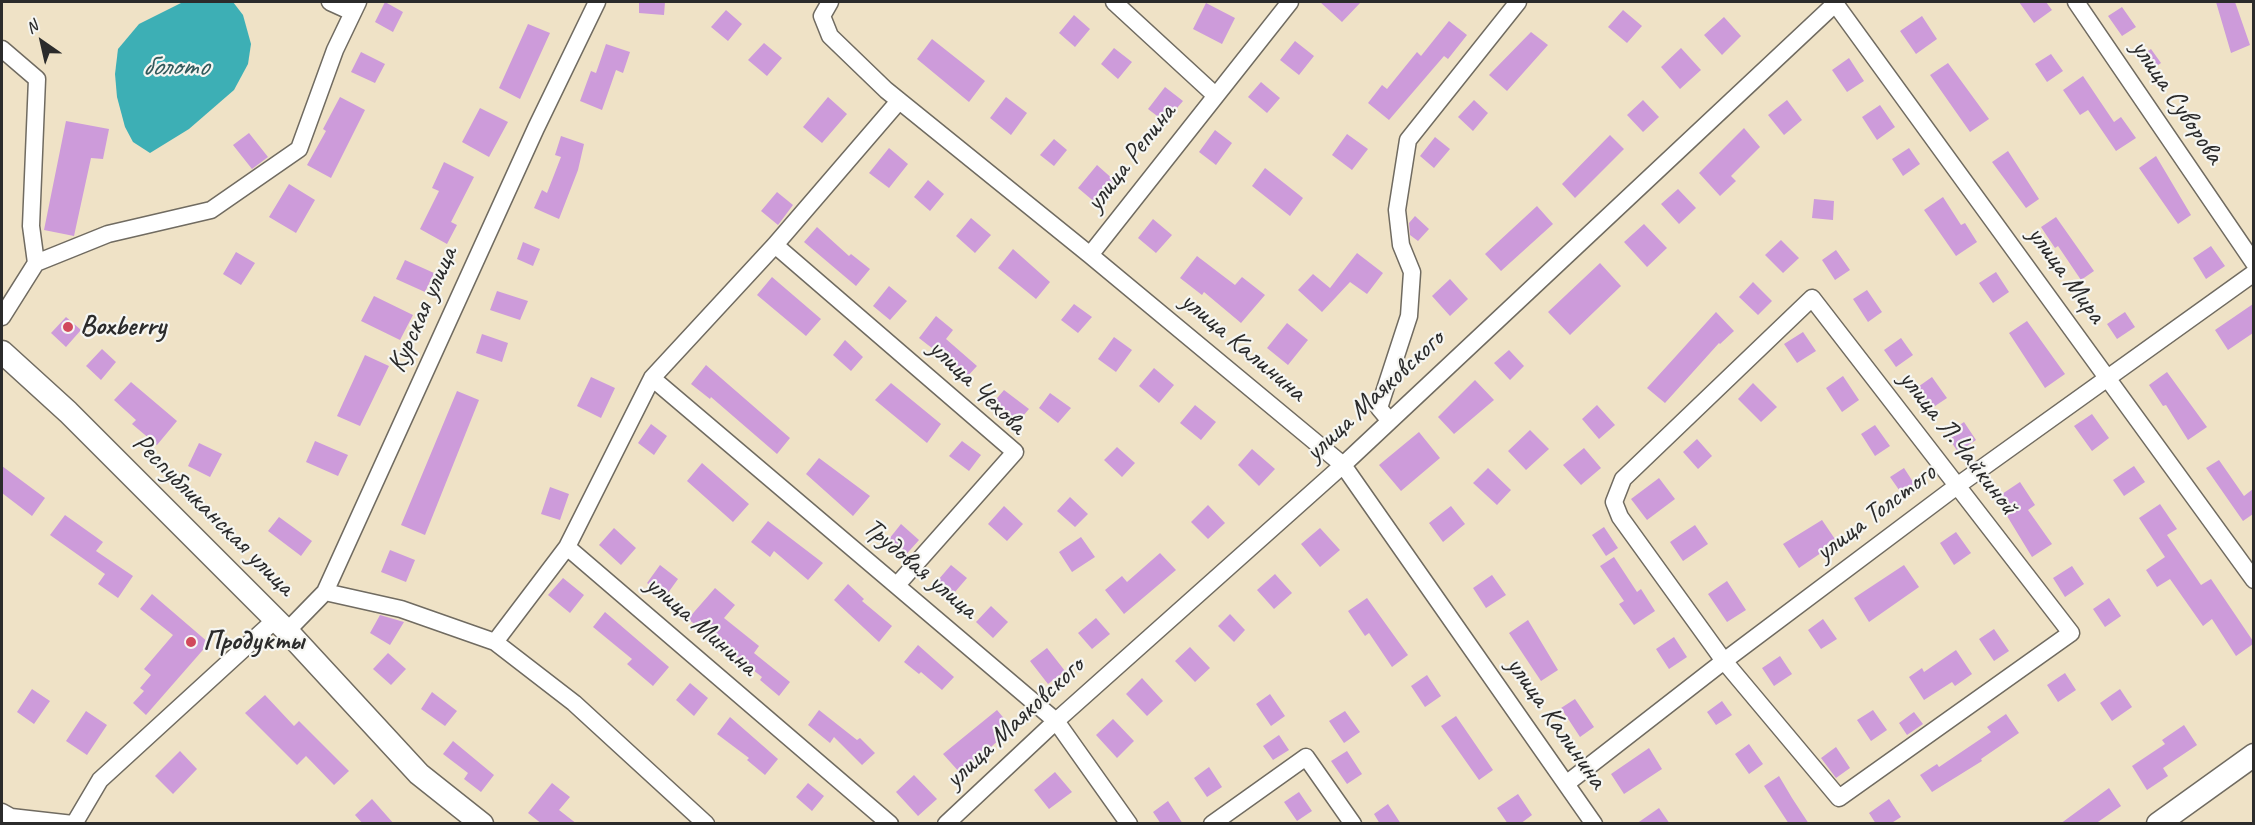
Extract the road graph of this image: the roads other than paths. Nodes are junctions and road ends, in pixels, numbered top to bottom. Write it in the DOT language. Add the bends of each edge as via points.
graph roads {
  1 [pos="330,2"];
  2 [pos="597,2"];
  3 [pos="830,2"];
  4 [pos="1114,2"];
  5 [pos="1290,2"];
  6 [pos="1518,2"];
  7 [pos="1835,2"];
  8 [pos="2076,2"];
  9 [pos="355,7"];
  10 [pos="2,49"];
  11 [pos="1215,95"];
  12 [pos="899,101"];
  13 [pos="775,245"];
  14 [pos="1090,255"];
  15 [pos="2253,262"];
  16 [pos="36,263"];
  17 [pos="2253,273"];
  18 [pos="2,317"];
  19 [pos="2,352"];
  20 [pos="652,378"];
  21 [pos="2108,378"];
  22 [pos="1389,420"];
  23 [pos="1343,465"];
  24 [pos="1957,486"];
  25 [pos="567,547"];
  26 [pos="2253,580"];
  27 [pos="897,585"];
  28 [pos="325,592"];
  29 [pos="281,625"];
  30 [pos="495,642"];
  31 [pos="1724,661"];
  32 [pos="1056,721"];
  33 [pos="2253,754"];
  34 [pos="1566,784"];
  35 [pos="2,812"];
  36 [pos="74,824"];
  37 [pos="482,824"];
  38 [pos="706,824"];
  39 [pos="890,824"];
  40 [pos="946,824"];
  41 [pos="1129,824"];
  42 [pos="1212,824"];
  43 [pos="1353,824"];
  44 [pos="1594,824"];
  45 [pos="2158,824"];
  1 -- 9 [label="street"];
  2 -- 28 [label="street, Курская улица"];
  3 -- 12 [label="street, улица Калинина" via="822,16 830,36"];
  4 -- 11 [label="street, улица Репина"];
  5 -- 11 [label="street, улица Репина"];
  6 -- 22 [label="street" via="1408,140 1397,210 1401,245 1412,272 1409,316 1379,408"];
  7 -- 21 [label="street, улица Мира"];
  7 -- 22 [label="street, улица Маяковского"];
  8 -- 15 [label="street, улица Суворова"];
  9 -- 16 [label="street" via="299,149 211,210 108,234"];
  10 -- 16 [label="street" via="37,79 31,226"];
  11 -- 14 [label="street, улица Репина"];
  12 -- 13 [label="street"];
  12 -- 14 [label="street, улица Калинина"];
  13 -- 20 [label="street"];
  13 -- 27 [label="street, улица Чехова" via="1015,452"];
  14 -- 23 [label="street, улица Калинина"];
  16 -- 18 [label="street"];
  17 -- 21 [label="street, улица Толстого"];
  19 -- 29 [label="street, Республиканская улица" via="68,412"];
  20 -- 25 [label="street"];
  20 -- 27 [label="street, Трудовая улица"];
  21 -- 24 [label="street, улица Толстого"];
  21 -- 26 [label="street, улица Мира"];
  22 -- 23 [label="street, улица Маяковского"];
  23 -- 32 [label="street, улица Маяковского"];
  23 -- 34 [label="street, улица Калинина"];
  24 -- 31 [label="street, улица Толстого"];
  24 -- 31 [label="street, улица Л.Чайкиной" via="2071,633 1839,798"];
  24 -- 31 [label="street, улица Л.Чайкиной" via="1812,298 1623,479 1614,502 1620,517"];
  25 -- 30 [label="street"];
  25 -- 39 [label="street, улица Минина"];
  27 -- 32 [label="street, Трудовая улица"];
  28 -- 29 [label="street, Курская улица"];
  28 -- 30 [label="street" via="401,609"];
  29 -- 36 [label="street, Курская улица" via="100,780"];
  29 -- 37 [label="street, Республиканская улица" via="419,774"];
  30 -- 38 [label="street" via="574,703"];
  31 -- 34 [label="street, улица Толстого"];
  32 -- 40 [label="street, улица Маяковского"];
  32 -- 41 [label="street, Трудовая улица"];
  33 -- 45 [label="street"];
  34 -- 44 [label="street, улица Калинина"];
  35 -- 36 [label="street" via="11,817"];
  42 -- 43 [label="street" via="1306,757"];
}
